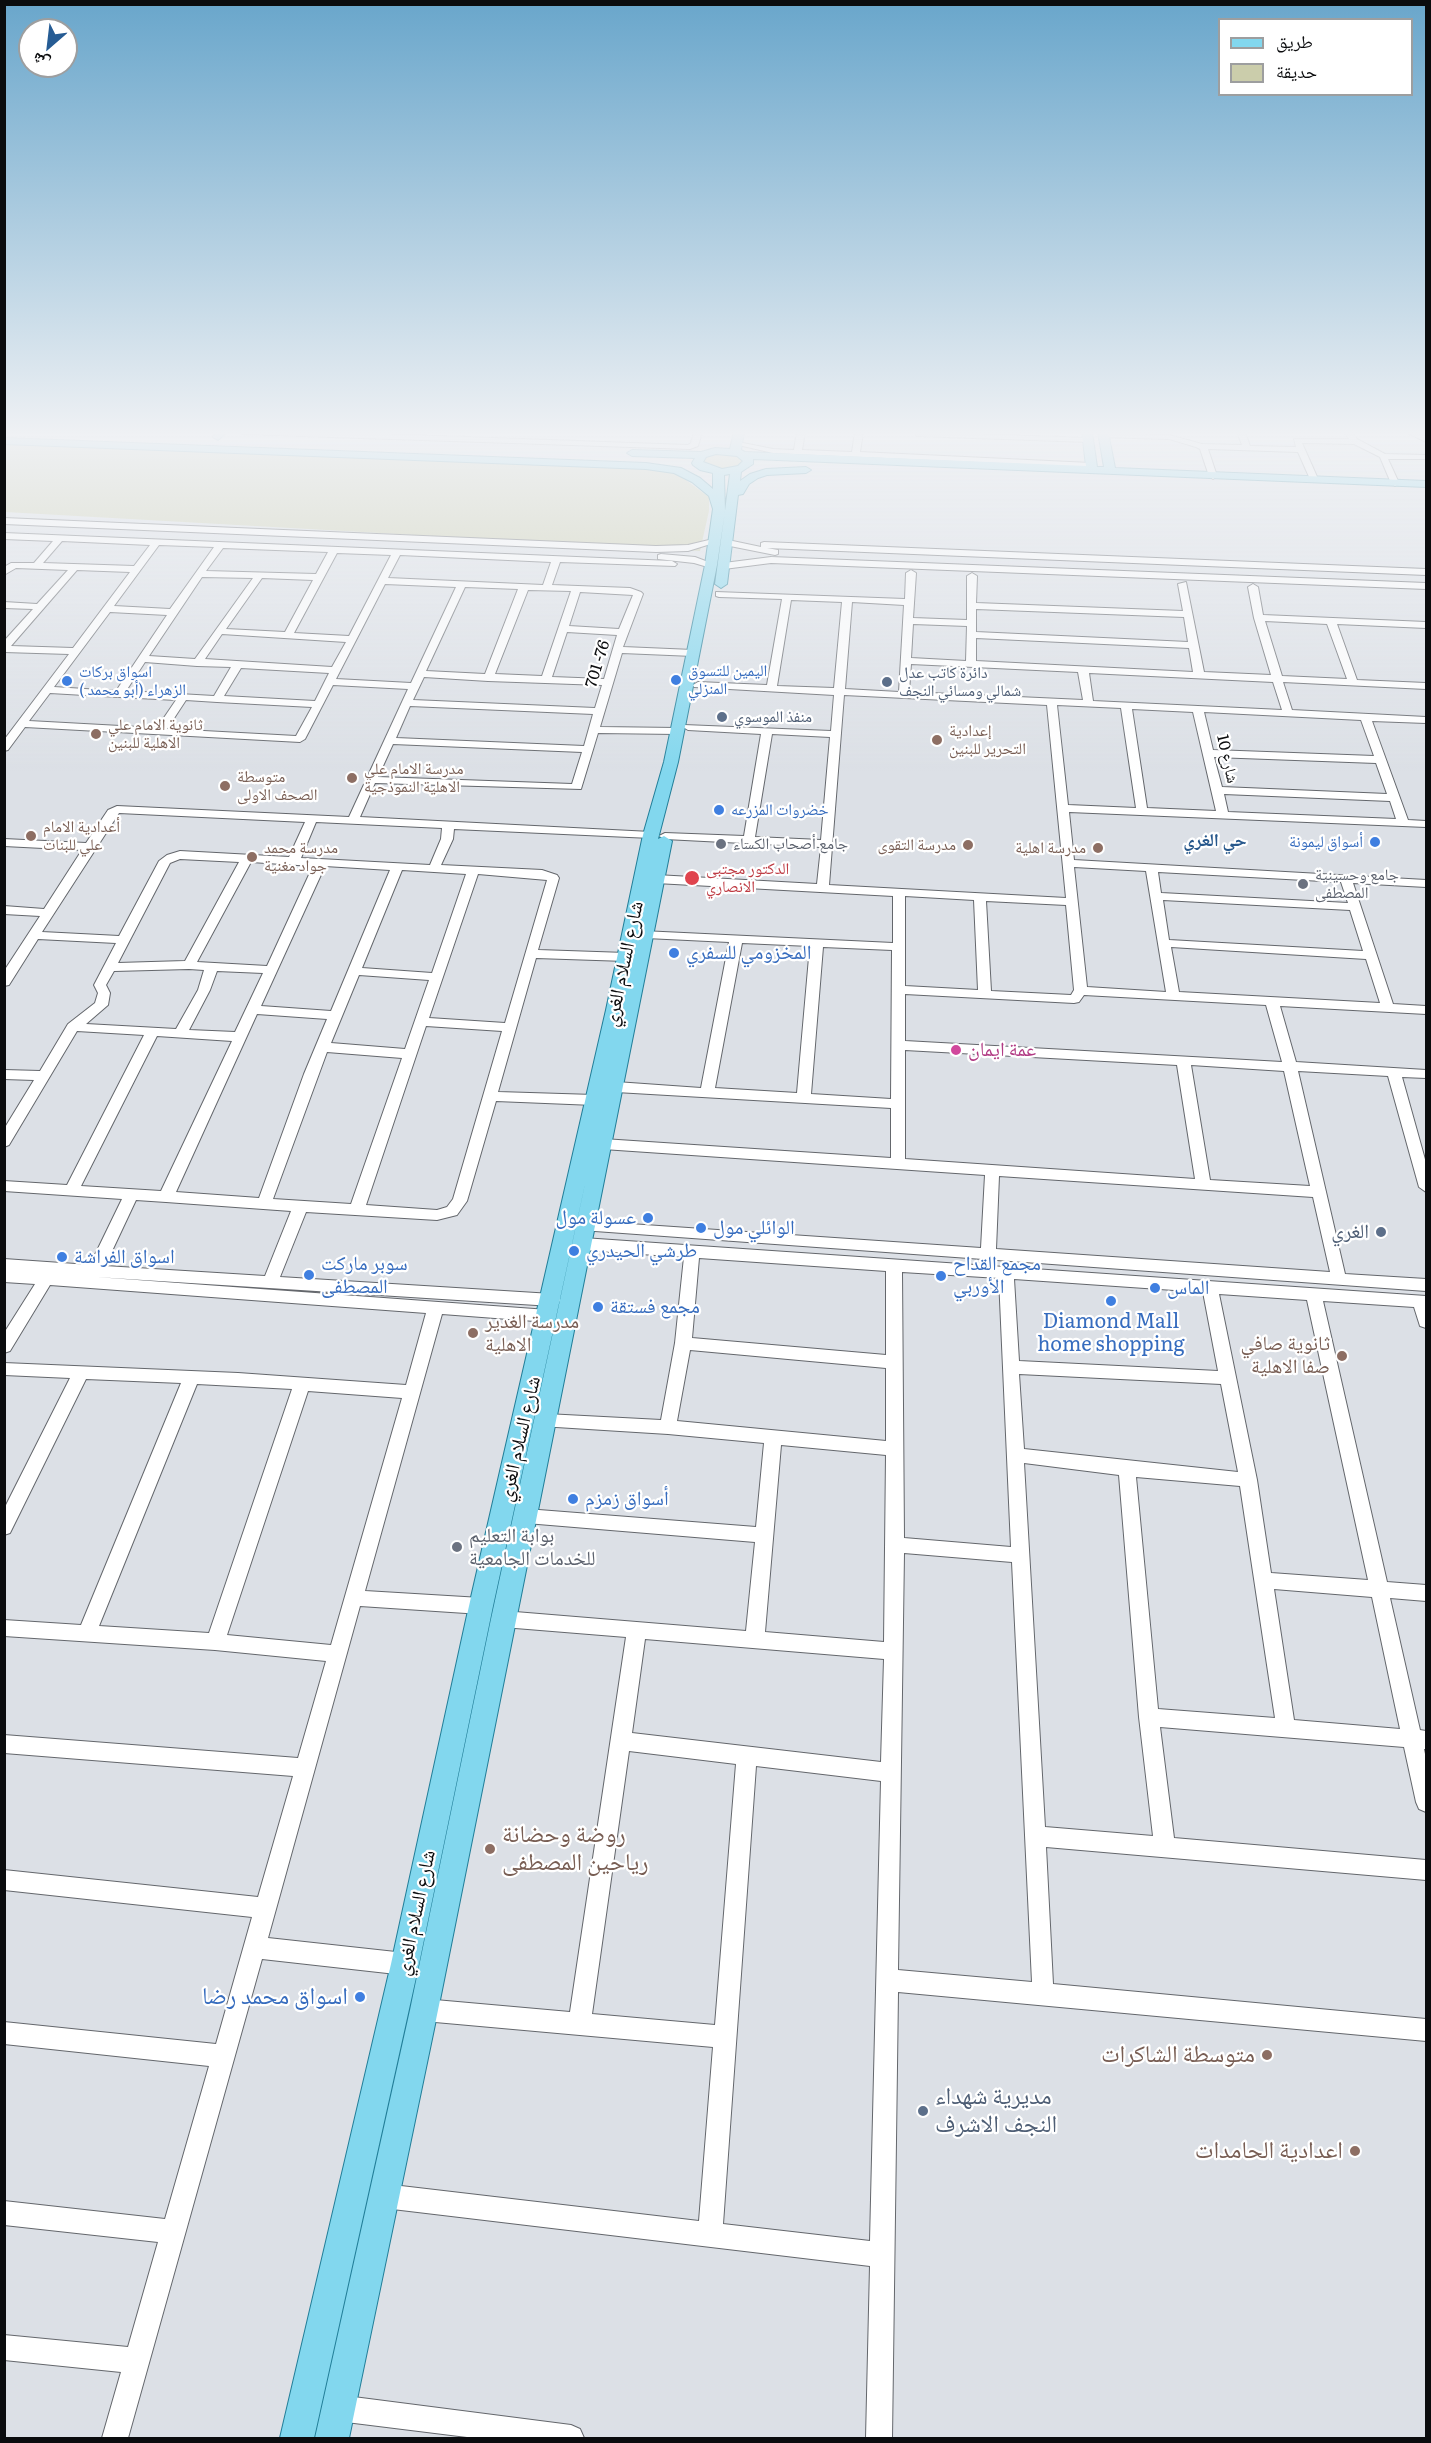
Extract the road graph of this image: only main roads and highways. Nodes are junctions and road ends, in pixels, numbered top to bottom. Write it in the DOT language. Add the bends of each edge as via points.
graph roads {
  1 [pos="720,546"];
  2 [pos="718,566"];
  3 [pos="699,646"];
  4 [pos="682,729"];
  5 [pos="658,835"];
  6 [pos="623,1010"];
  7 [pos="490,1571"];
  8 [pos="515,1574"];
  9 [pos="297,2439"];
  10 [pos="332,2439"];
  1 -- 2 [label="main road, شارع السلام الغري"];
  2 -- 3 [label="main road, شارع السلام الغري"];
  2 -- 3 [label="main road, شارع السلام الغري" via="719,594"];
  3 -- 4 [label="main road, شارع السلام الغري"];
  3 -- 4 [label="main road, شارع السلام الغري" via="698,685"];
  4 -- 5 [label="main road, شارع السلام الغري"];
  5 -- 6 [label="main road, شارع السلام الغري" via="626,957"];
  5 -- 6 [label="main road, شارع السلام الغري" via="656,879 646,934"];
  6 -- 7 [label="main road, شارع السلام الغري" via="594,1100"];
  6 -- 8 [label="main road, شارع السلام الغري" via="615,1087"];
  7 -- 8 [label="main road"];
  7 -- 9 [label="main road, شارع السلام الغري"];
  8 -- 10 [label="main road, شارع السلام الغري"];
}
